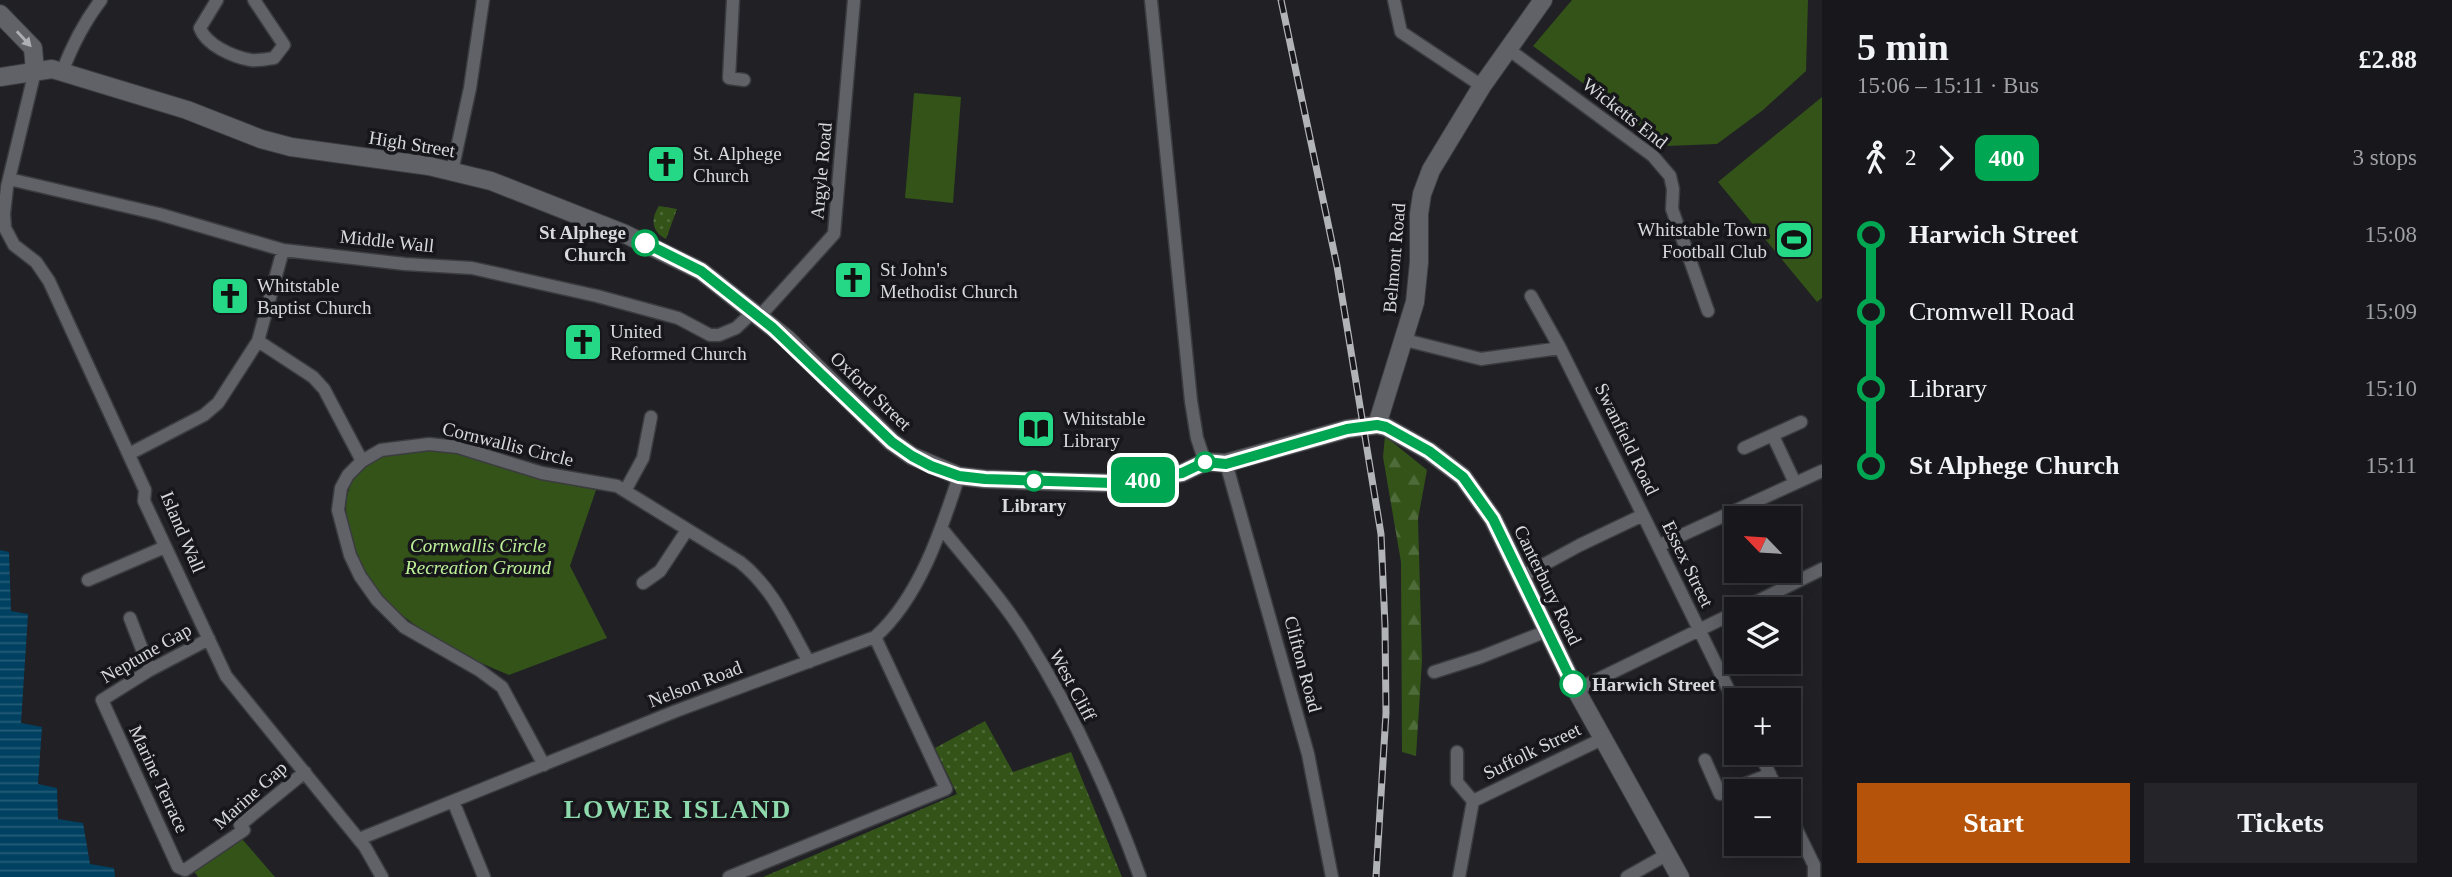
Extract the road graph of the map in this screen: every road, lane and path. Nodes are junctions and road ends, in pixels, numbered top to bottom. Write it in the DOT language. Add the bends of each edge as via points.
graph roads {
  1 [pos="101,0"];
  2 [pos="217,0"];
  3 [pos="254,0"];
  4 [pos="483,0"];
  5 [pos="733,0"];
  6 [pos="854,0"];
  7 [pos="1152,0"];
  8 [pos="1395,0"];
  9 [pos="1543,0"];
  10 [pos="0,14"];
  11 [pos="1508,49"];
  12 [pos="35,71"];
  13 [pos="62,72"];
  14 [pos="0,77"];
  15 [pos="744,80"];
  16 [pos="1482,86"];
  17 [pos="452,171"];
  18 [pos="9,179"];
  19 [pos="283,250"];
  20 [pos="1531,296"];
  21 [pos="1708,311"];
  22 [pos="756,314"];
  23 [pos="1405,340"];
  24 [pos="258,341"];
  25 [pos="1560,348"];
  26 [pos="651,417"];
  27 [pos="1801,422"];
  28 [pos="1377,425"];
  29 [pos="1773,436"];
  30 [pos="1744,449"];
  31 [pos="129,454"];
  32 [pos="362,461"];
  33 [pos="1205,462"];
  34 [pos="1226,464"];
  35 [pos="1822,471"];
  36 [pos="959,476"];
  37 [pos="1795,483"];
  38 [pos="625,491"];
  39 [pos="1643,515"];
  40 [pos="942,528"];
  41 [pos="687,530"];
  42 [pos="1658,546"];
  43 [pos="165,547"];
  44 [pos="1822,569"];
  45 [pos="1521,577"];
  46 [pos="88,580"];
  47 [pos="643,583"];
  48 [pos="1766,597"];
  49 [pos="130,618"];
  50 [pos="1724,618"];
  51 [pos="1699,630"];
  52 [pos="1547,631"];
  53 [pos="875,637"];
  54 [pos="209,639"];
  55 [pos="809,662"];
  56 [pos="149,670"];
  57 [pos="1434,672"];
  58 [pos="1728,688"];
  59 [pos="1576,690"];
  60 [pos="102,700"];
  61 [pos="1602,739"];
  62 [pos="1457,752"];
  63 [pos="1704,760"];
  64 [pos="544,765"];
  65 [pos="1766,765"];
  66 [pos="305,772"];
  67 [pos="1770,774"];
  68 [pos="1772,779"];
  69 [pos="453,801"];
  70 [pos="1473,801"];
  71 [pos="1801,838"];
  72 [pos="359,839"];
  73 [pos="1666,855"];
  74 [pos="185,870"];
  75 [pos="382,877"];
  76 [pos="484,877"];
  77 [pos="729,877"];
  78 [pos="1140,877"];
  79 [pos="1332,877"];
  80 [pos="1459,877"];
  81 [pos="1627,877"];
  82 [pos="1680,877"];
  83 [pos="1814,877"];
  1 -- 13 [label="street" via="73,44"];
  2 -- 3 [label="street" via="200,28 204,38 251,60 274,58 284,46"];
  4 -- 17 [label="street"];
  5 -- 15 [label="street" via="729,78"];
  6 -- 22 [label="street, Argyle Road" via="834,234"];
  7 -- 33 [label="street" via="1191,401"];
  8 -- 16 [label="street" via="1401,32"];
  9 -- 11 [label="main road, Belmont Road"];
  10 -- 12 [label="main road, one-way" via="33,48"];
  11 -- 16 [label="main road, Belmont Road"];
  11 -- 21 [label="street, Wicketts End" via="1667,171 1672,182 1672,209"];
  12 -- 13 [label="main road, High Street"];
  12 -- 14 [label="main road, High Street"];
  12 -- 18 [label="street, Island Wall"];
  13 -- 17 [label="main road, High Street" via="291,147"];
  16 -- 23 [label="main road, Belmont Road" via="1431,170 1422,194 1415,302"];
  17 -- 22 [label="main road, High Street" via="530,195 677,258"];
  18 -- 19 [label="street, Middle Wall" via="159,214"];
  18 -- 31 [label="street, Island Wall" via="4,215 9,238 49,281"];
  19 -- 22 [label="street, Middle Wall" via="472,268 678,318 710,335 736,328"];
  19 -- 24 [label="street"];
  20 -- 25 [label="street, Swanfield Road"];
  22 -- 36 [label="main road, Oxford Street" via="892,442"];
  23 -- 25 [label="street" via="1481,359"];
  23 -- 28 [label="main road, Belmont Road"];
  24 -- 31 [label="street" via="218,403"];
  24 -- 32 [label="street" via="324,388"];
  25 -- 39 [label="street, Swanfield Road"];
  26 -- 38 [label="street" via="643,458"];
  27 -- 29 [label="street"];
  28 -- 34 [label="main road, Oxford Street" via="1347,429"];
  28 -- 45 [label="main road, Canterbury Road" via="1429,451 1463,477 1493,519"];
  29 -- 30 [label="street"];
  29 -- 37 [label="street"];
  31 -- 43 [label="street, Island Wall"];
  32 -- 38 [label="street, Cornwallis Circle" via="391,448 442,445"];
  32 -- 64 [label="street" via="341,488 338,510 349,555 360,576 404,627 502,687"];
  33 -- 34 [label="main road, Oxford Street"];
  33 -- 36 [label="main road, Oxford Street" via="1182,473 1113,483"];
  34 -- 79 [label="street, Clifton Road" via="1308,754"];
  35 -- 37 [label="street"];
  36 -- 40 [label="street, Nelson Road"];
  37 -- 42 [label="street"];
  38 -- 41 [label="street, Cornwallis Circle"];
  39 -- 42 [label="street, Essex Street"];
  39 -- 45 [label="street, Swanfield Road"];
  40 -- 53 [label="street, Nelson Road" via="906,600"];
  40 -- 78 [label="street, West Cliff" via="999,600 1052,682"];
  41 -- 47 [label="street" via="660,571"];
  41 -- 55 [label="street, Cornwallis Circle" via="757,575"];
  42 -- 51 [label="street, Essex Street"];
  43 -- 46 [label="street"];
  43 -- 54 [label="street, Island Wall"];
  44 -- 48 [label="street"];
  45 -- 52 [label="main road, Canterbury Road"];
  49 -- 56 [label="street"];
  50 -- 51 [label="street"];
  51 -- 58 [label="street, Essex Street"];
  51 -- 59 [label="street"];
  52 -- 57 [label="street"];
  52 -- 59 [label="main road, Canterbury Road"];
  53 -- 55 [label="street, Nelson Road"];
  53 -- 77 [label="street" via="947,789"];
  54 -- 56 [label="street, Neptune Gap"];
  54 -- 66 [label="street, Island Wall" via="226,676"];
  55 -- 64 [label="street, Nelson Road"];
  56 -- 60 [label="street, Neptune Gap"];
  59 -- 61 [label="main road, Canterbury Road"];
  60 -- 74 [label="street, Marine Terrace" via="178,867"];
  61 -- 70 [label="street, Suffolk Street"];
  61 -- 73 [label="main road, Canterbury Road"];
  62 -- 70 [label="street" via="1457,782"];
  63 -- 67 [label="street" via="1720,794"];
  64 -- 69 [label="street, Nelson Road"];
  65 -- 67 [label="street"];
  66 -- 72 [label="street, Island Wall"];
  66 -- 74 [label="street, Marine Gap" via="240,825 244,830"];
  67 -- 68 [label="street"];
  69 -- 72 [label="street, Nelson Road"];
  69 -- 76 [label="street"];
  70 -- 80 [label="street, Suffolk Street"];
  71 -- 83 [label="street" via="1814,864"];
  72 -- 75 [label="street, Island Wall"];
  73 -- 81 [label="street"];
  73 -- 82 [label="main road, Canterbury Road"];
}
